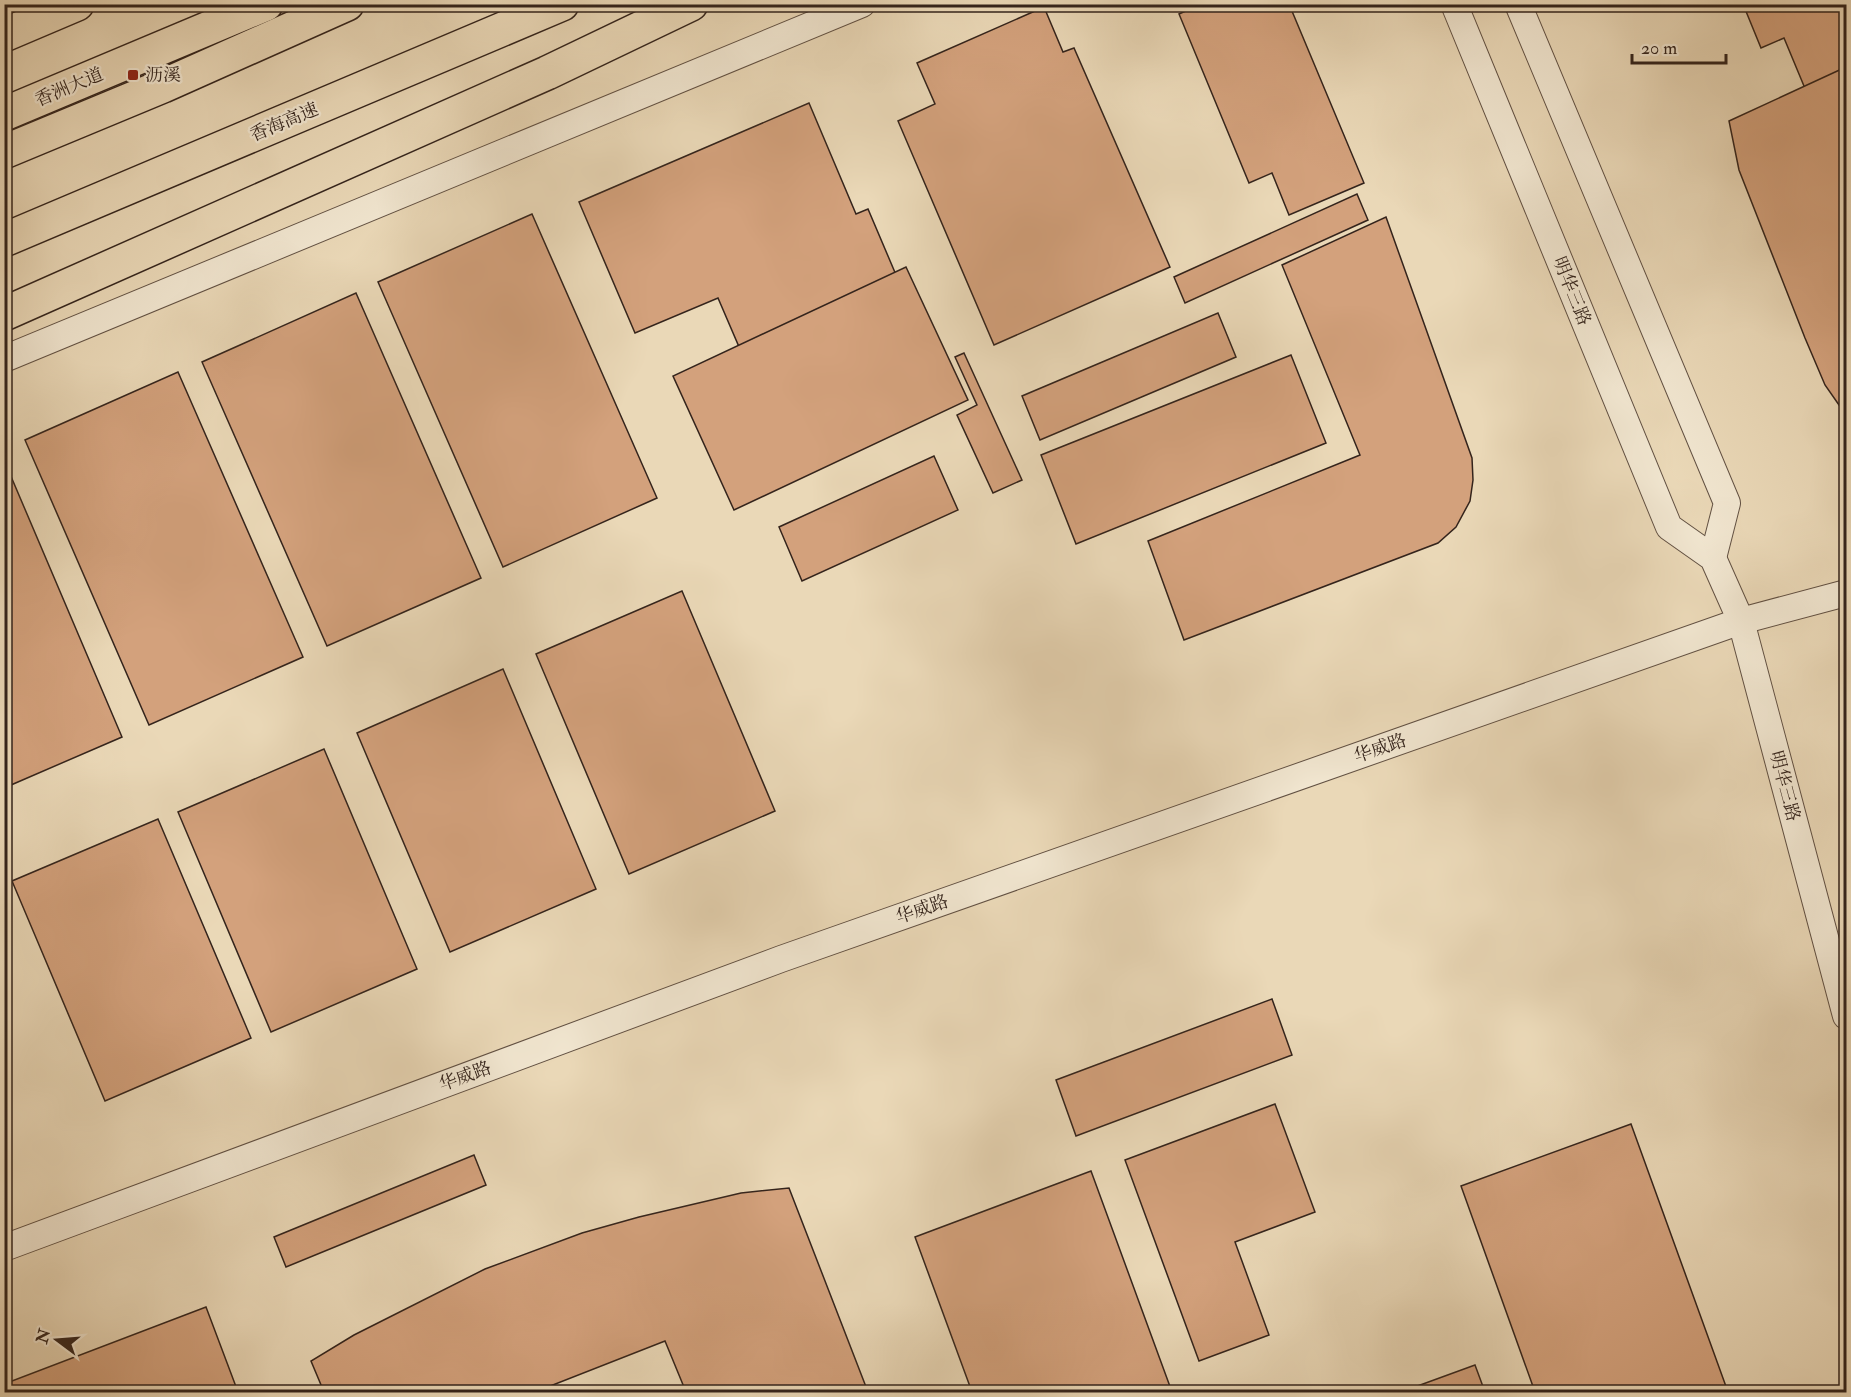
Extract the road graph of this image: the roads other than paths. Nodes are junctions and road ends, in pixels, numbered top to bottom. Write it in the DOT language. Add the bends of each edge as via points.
graph roads {
  1 [pos="77,4"];
  2 [pos="266,4"];
  3 [pos="346,4"];
  4 [pos="562,4"];
  5 [pos="691,4"];
  6 [pos="862,4"];
  7 [pos="1454,4"];
  8 [pos="1518,4"];
  9 [pos="4,35"];
  10 [pos="4,114"];
  11 [pos="4,152"];
  12 [pos="4,240"];
  13 [pos="4,314"];
  14 [pos="4,359"];
  15 [pos="1713,558"];
  16 [pos="1846,593"];
  17 [pos="1741,621"];
  18 [pos="1846,1016"];
  19 [pos="4,1248"];
  1 -- 9 [label="highway"];
  2 -- 10 [label="highway, 香洲大道"];
  3 -- 11 [label="highway"];
  4 -- 12 [label="highway, 香海高速"];
  5 -- 13 [label="highway" via="547,73"];
  6 -- 14 [label="street"];
  7 -- 15 [label="street, 明华三路" via="1669,527"];
  8 -- 15 [label="street" via="1727,503"];
  15 -- 17 [label="street, 明华三路"];
  16 -- 17 [label="street, 华威路"];
  17 -- 18 [label="street, 明华三路"];
  17 -- 19 [label="street, 华威路" via="781,959"];
}
